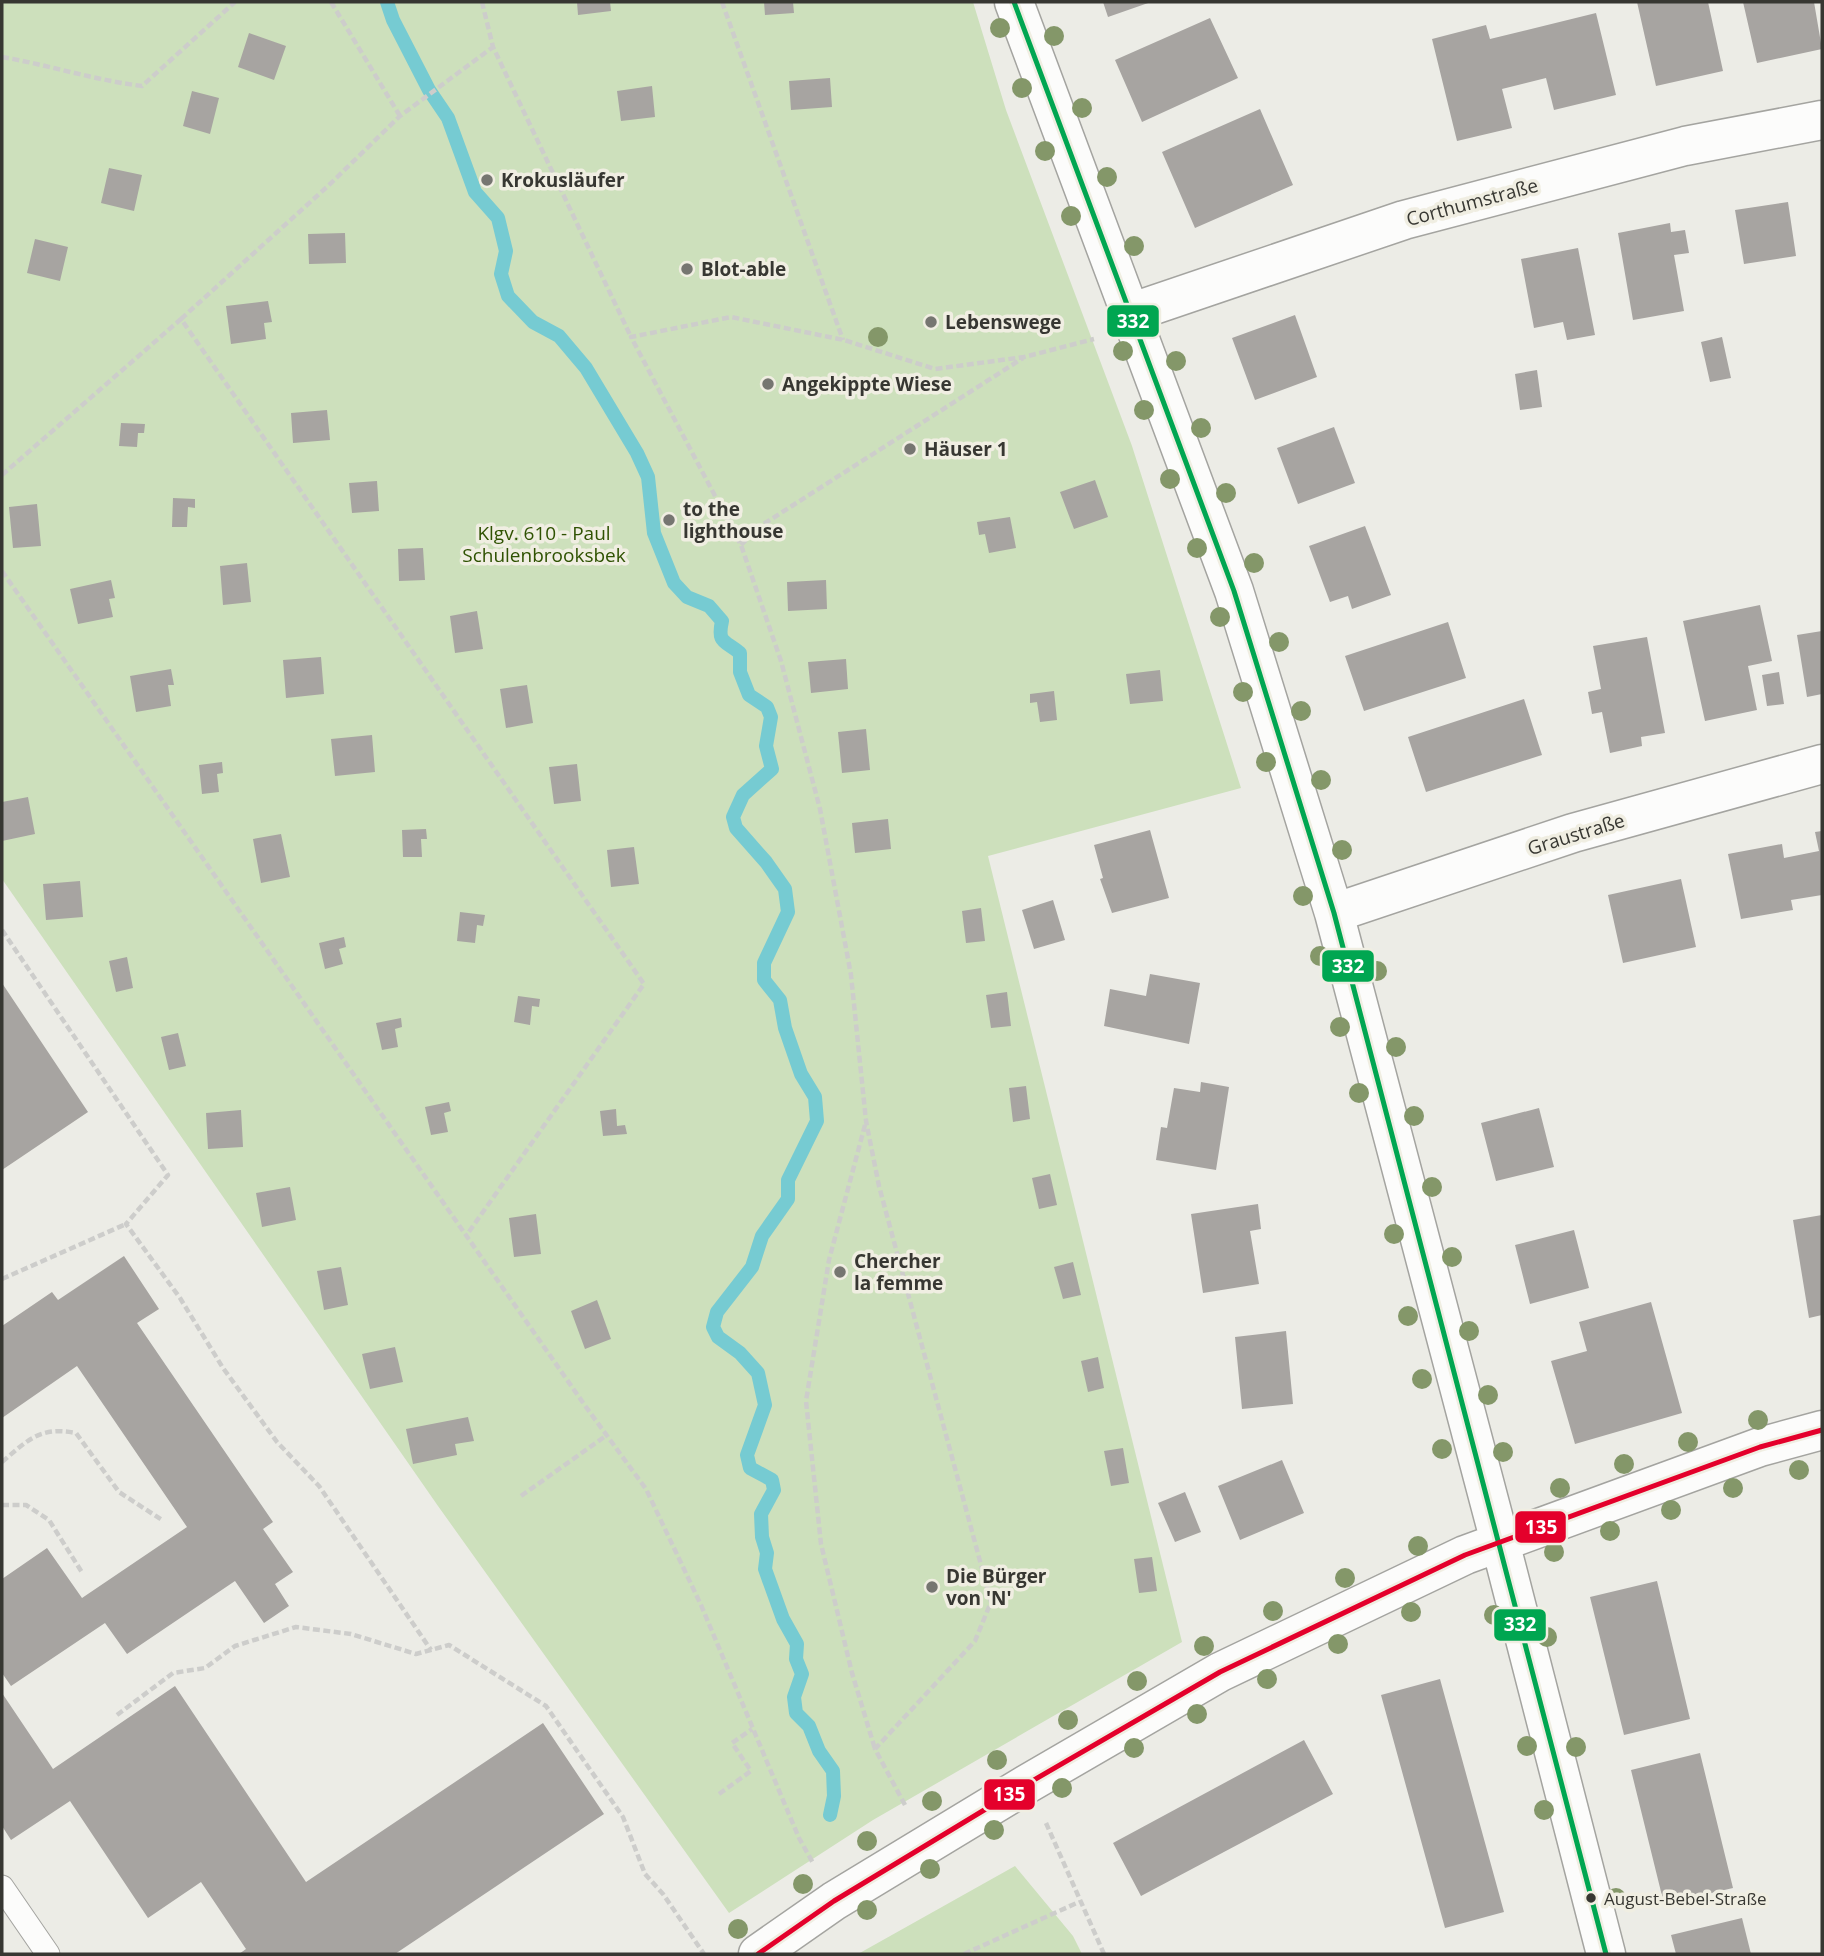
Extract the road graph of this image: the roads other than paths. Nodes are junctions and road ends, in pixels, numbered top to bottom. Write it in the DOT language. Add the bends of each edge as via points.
graph roads {
  1 [pos="1014,2"];
  2 [pos="1822,120"];
  3 [pos="1133,321"];
  4 [pos="1822,764"];
  5 [pos="1334,913"];
  6 [pos="1822,1430"];
  7 [pos="1500,1542"];
  8 [pos="2,1887"];
  9 [pos="48,1954"];
  10 [pos="758,1954"];
  11 [pos="1606,1954"];
  1 -- 3 [label="street"];
  2 -- 3 [label="street, Corthumstraße" via="1685,146 1404,220"];
  3 -- 5 [label="street" via="1234,591"];
  4 -- 5 [label="street, Graustraße" via="1573,833"];
  5 -- 7 [label="street"];
  6 -- 7 [label="street" via="1760,1447"];
  7 -- 10 [label="street" via="1220,1672 834,1901"];
  7 -- 11 [label="street"];
  8 -- 9 [label="lane"];
}
